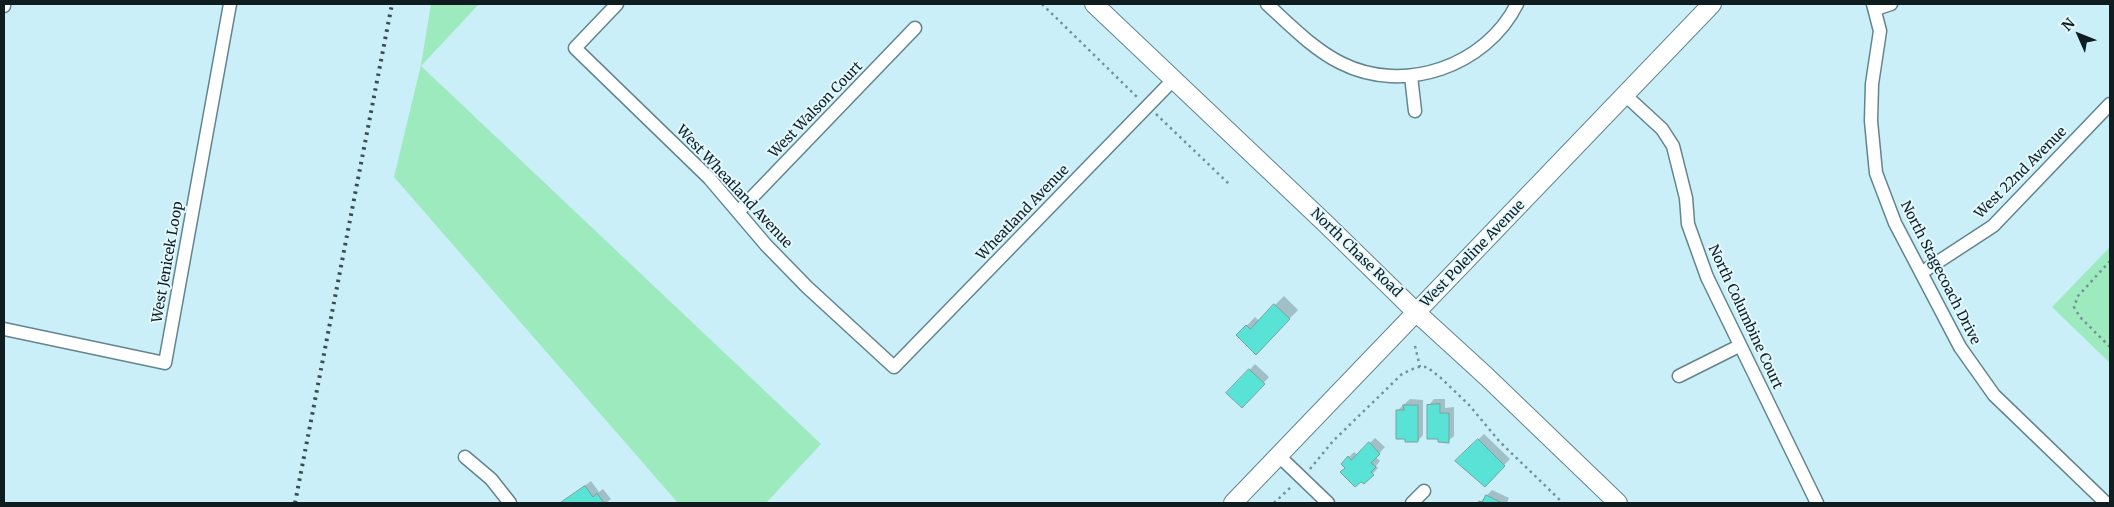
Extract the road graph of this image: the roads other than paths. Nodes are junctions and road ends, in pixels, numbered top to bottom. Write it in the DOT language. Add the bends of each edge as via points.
graph roads {
  1 [pos="230,4"];
  2 [pos="617,4"];
  3 [pos="1094,4"];
  4 [pos="1267,4"];
  5 [pos="1517,4"];
  6 [pos="1712,4"];
  7 [pos="1891,4"];
  8 [pos="1875,6"];
  9 [pos="914,28"];
  10 [pos="1411,76"];
  11 [pos="1174,79"];
  12 [pos="1624,94"];
  13 [pos="2110,104"];
  14 [pos="1415,111"];
  15 [pos="738,212"];
  16 [pos="1921,273"];
  17 [pos="1417,313"];
  18 [pos="4,329"];
  19 [pos="1739,346"];
  20 [pos="894,367"];
  21 [pos="1679,376"];
  22 [pos="1279,456"];
  23 [pos="466,457"];
  24 [pos="1424,492"];
  25 [pos="510,503"];
  26 [pos="1233,503"];
  27 [pos="1328,503"];
  28 [pos="1412,503"];
  29 [pos="1618,503"];
  30 [pos="1817,503"];
  31 [pos="2106,503"];
  1 -- 18 [label="street, West Jenicek Loop" via="165,363"];
  2 -- 15 [label="street, West Wheatland Avenue" via="575,48 679,148"];
  3 -- 11 [label="street, North Chase Road"];
  4 -- 10 [label="street" via="1308,41 1343,64 1374,74"];
  5 -- 10 [label="street" via="1490,39 1468,56 1446,67"];
  6 -- 12 [label="street, West Poleline Avenue"];
  7 -- 8 [label="street"];
  8 -- 16 [label="street, North Stagecoach Drive" via="1880,32 1872,84 1871,122 1876,173"];
  9 -- 15 [label="street, West Walson Court"];
  10 -- 14 [label="street"];
  11 -- 17 [label="street, North Chase Road"];
  11 -- 20 [label="street, Wheatland Avenue"];
  12 -- 17 [label="street, West Poleline Avenue"];
  12 -- 19 [label="street, North Columbine Court" via="1662,129 1674,146 1688,224 1706,277"];
  13 -- 16 [label="street, West 22nd Avenue" via="1993,226"];
  15 -- 20 [label="street, West Wheatland Avenue" via="806,287"];
  16 -- 31 [label="street, North Stagecoach Drive" via="1960,347 1994,395"];
  17 -- 22 [label="street, West Poleline Avenue"];
  17 -- 29 [label="street, North Chase Road"];
  19 -- 21 [label="street"];
  19 -- 30 [label="street, North Columbine Court"];
  22 -- 26 [label="street, West Poleline Avenue"];
  22 -- 27 [label="street"];
  23 -- 25 [label="street" via="491,479"];
  24 -- 28 [label="street"];
}
